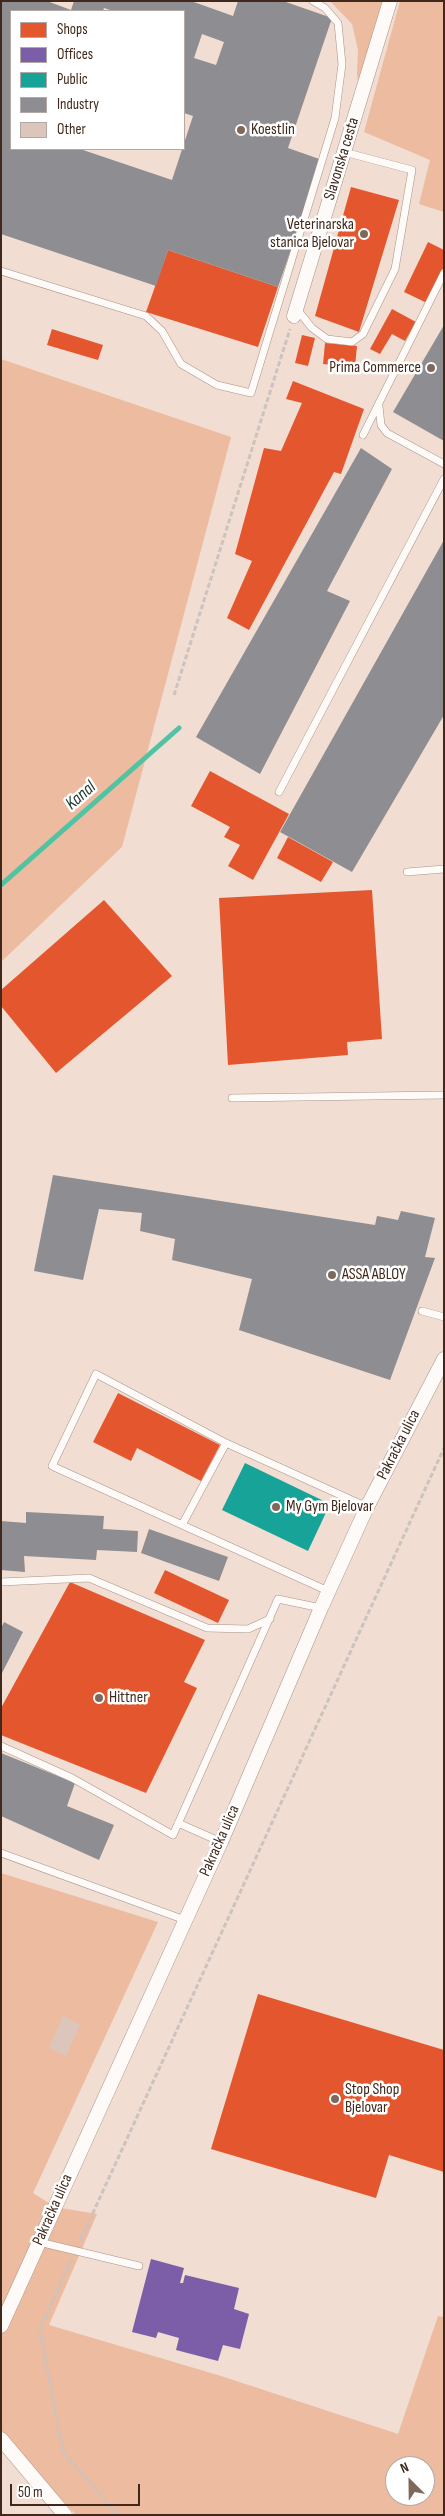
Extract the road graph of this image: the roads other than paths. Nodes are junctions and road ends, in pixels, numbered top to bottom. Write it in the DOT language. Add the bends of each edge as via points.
graph roads {
  1 [pos="313,1"];
  2 [pos="390,1"];
  3 [pos="344,152"];
  4 [pos="1,271"];
  5 [pos="444,272"];
  6 [pos="295,312"];
  7 [pos="379,403"];
  8 [pos="363,435"];
  9 [pos="444,464"];
  10 [pos="444,479"];
  11 [pos="279,792"];
  12 [pos="444,870"];
  13 [pos="407,872"];
  14 [pos="444,1096"];
  15 [pos="232,1098"];
  16 [pos="422,1310"];
  17 [pos="444,1317"];
  18 [pos="444,1360"];
  19 [pos="226,1443"];
  20 [pos="367,1507"];
  21 [pos="182,1525"];
  22 [pos="1,1582"];
  23 [pos="328,1591"];
  24 [pos="321,1608"];
  25 [pos="270,1619"];
  26 [pos="1,1746"];
  27 [pos="178,1823"];
  28 [pos="221,1842"];
  29 [pos="1,1853"];
  30 [pos="185,1920"];
  31 [pos="39,2242"];
  32 [pos="139,2266"];
  33 [pos="1,2326"];
  34 [pos="1,2439"];
  35 [pos="65,2515"];
  1 -- 4 [label="lane" via="325,8 338,23 342,64 335,118 251,393 217,385 181,364 162,331 146,316"];
  2 -- 3 [label="street, Slavonska cesta"];
  3 -- 6 [label="street, Slavonska cesta"];
  3 -- 6 [label="lane" via="412,170 395,269 363,334 352,342 327,339"];
  5 -- 7 [label="lane"];
  7 -- 8 [label="lane"];
  7 -- 9 [label="lane" via="381,425 387,433"];
  10 -- 11 [label="lane"];
  12 -- 13 [label="lane"];
  14 -- 15 [label="lane"];
  16 -- 17 [label="lane"];
  18 -- 20 [label="street, Pakračka ulica"];
  19 -- 20 [label="lane"];
  19 -- 21 [label="lane"];
  19 -- 21 [label="lane" via="96,1374 52,1466"];
  20 -- 23 [label="street, Pakračka ulica"];
  21 -- 23 [label="lane"];
  22 -- 25 [label="lane" via="89,1578 206,1628 248,1629"];
  23 -- 24 [label="street, Pakračka ulica"];
  24 -- 25 [label="lane" via="278,1599"];
  24 -- 28 [label="street, Pakračka ulica"];
  25 -- 27 [label="lane"];
  26 -- 27 [label="lane" via="72,1778 173,1835"];
  27 -- 28 [label="lane"];
  28 -- 30 [label="street, Pakračka ulica"];
  29 -- 30 [label="lane"];
  30 -- 31 [label="street, Pakračka ulica"];
  31 -- 32 [label="lane"];
  31 -- 33 [label="street, Pakračka ulica"];
  34 -- 35 [label="street"];
}
